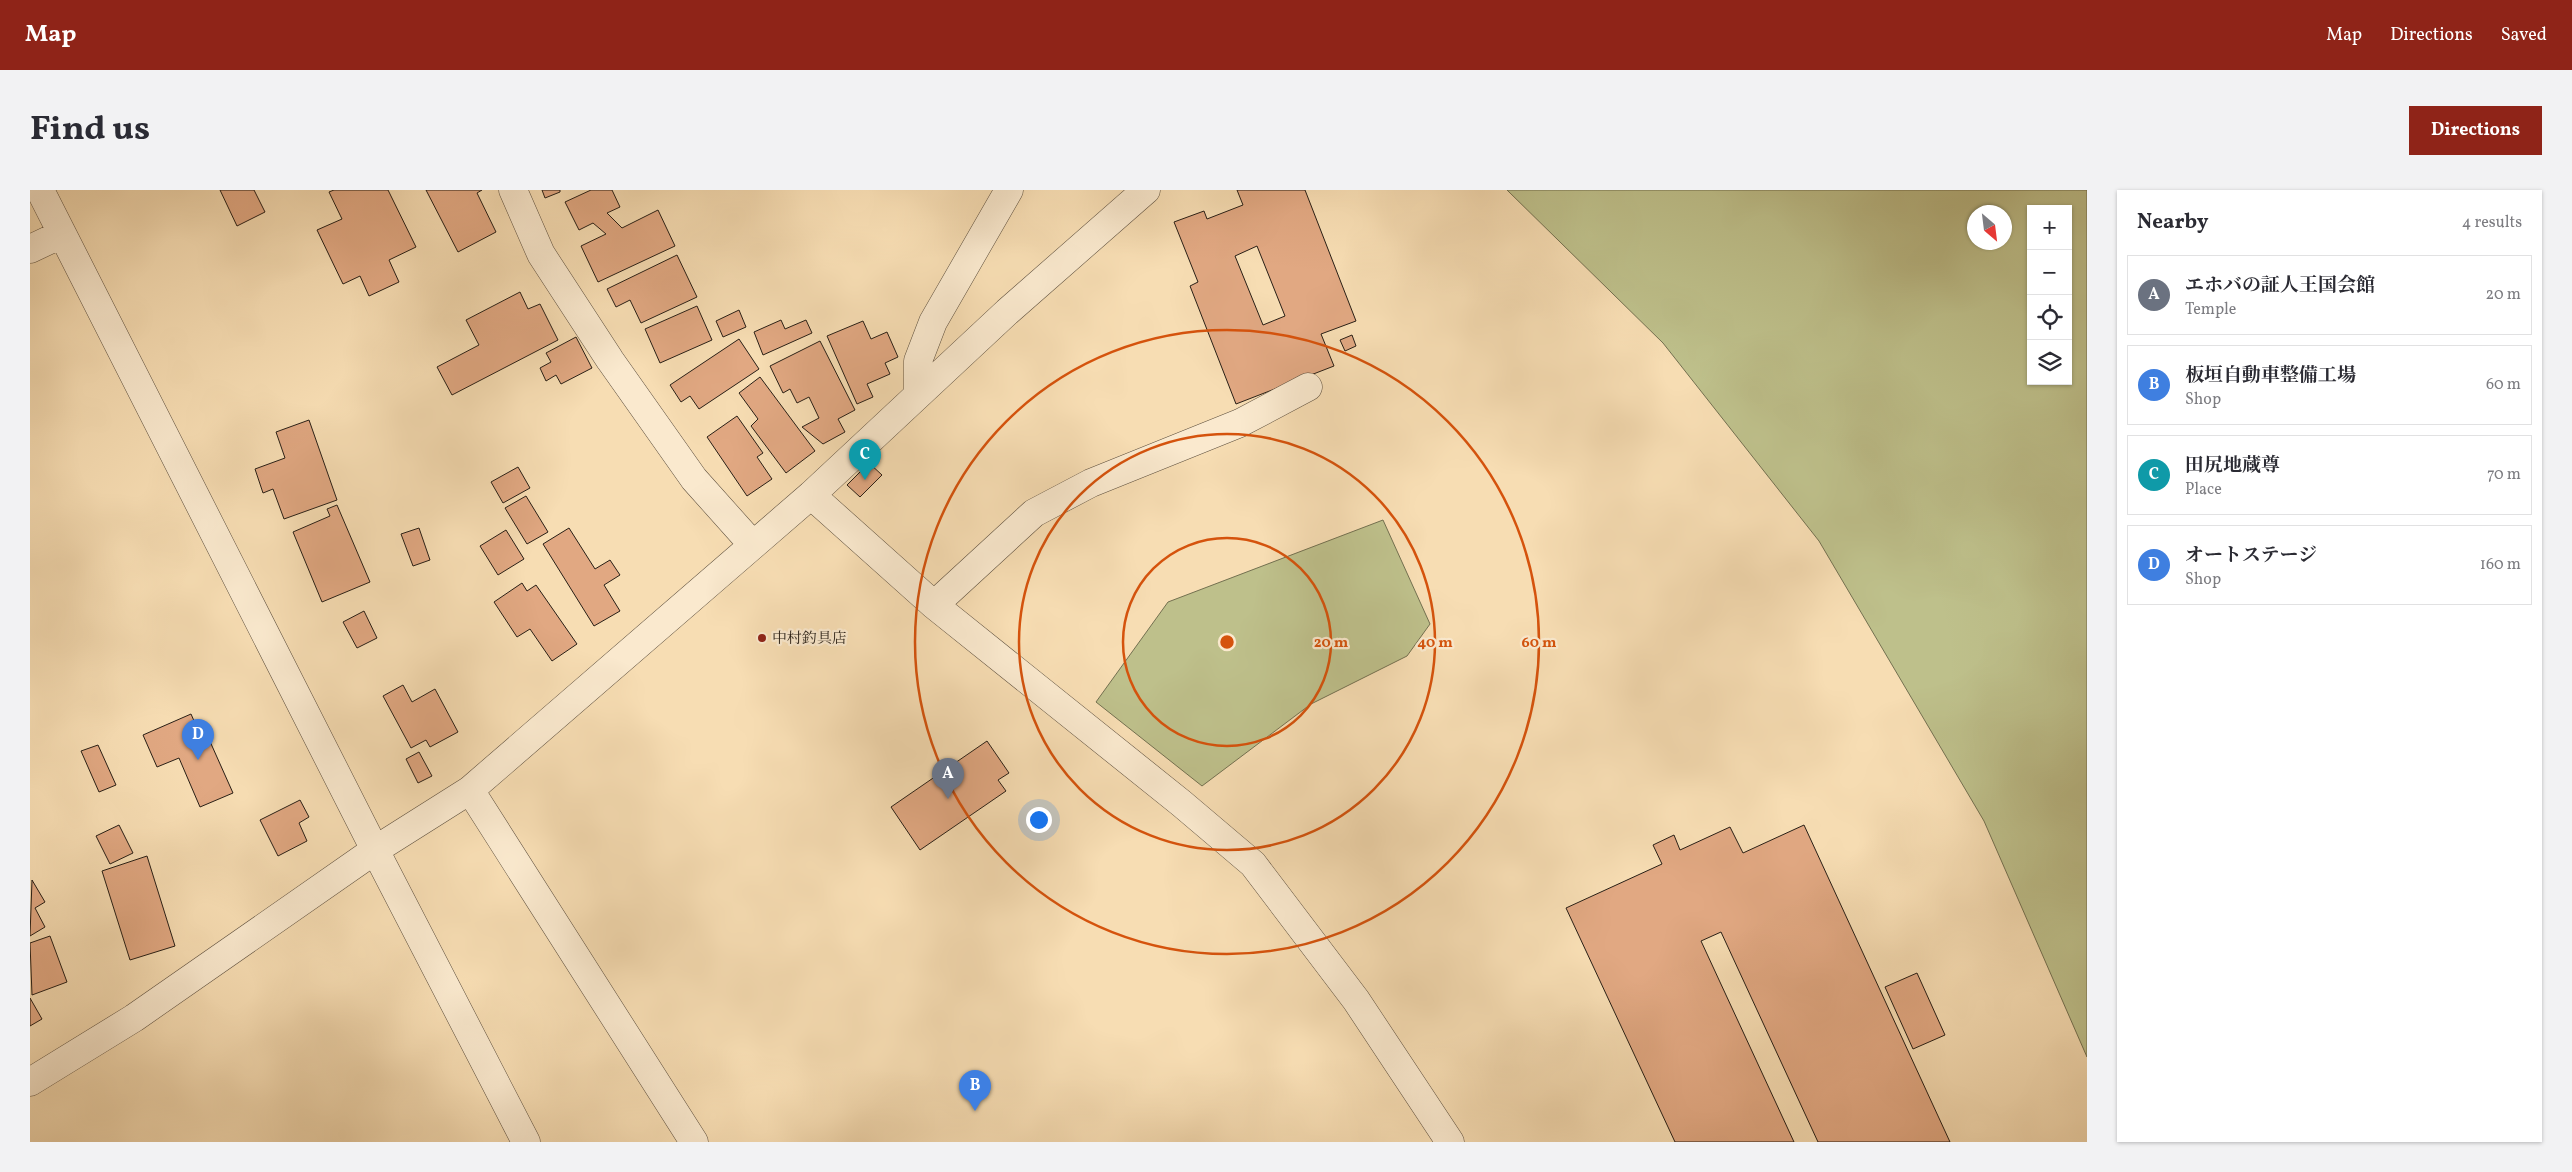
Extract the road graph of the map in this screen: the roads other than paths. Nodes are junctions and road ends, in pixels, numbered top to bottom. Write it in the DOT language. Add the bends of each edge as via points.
graph roads {
  1 [pos="40,190"];
  2 [pos="513,190"];
  3 [pos="1009,190"];
  4 [pos="1146,190"];
  5 [pos="62,234"];
  6 [pos="30,249"];
  7 [pos="1308,387"];
  8 [pos="918,395"];
  9 [pos="811,495"];
  10 [pos="753,545"];
  11 [pos="934,605"];
  12 [pos="470,790"];
  13 [pos="375,850"];
  14 [pos="30,1082"];
  15 [pos="526,1142"];
  16 [pos="694,1142"];
  17 [pos="1450,1142"];
  1 -- 5 [label="street"];
  2 -- 10 [label="street" via="542,254 610,360 694,479"];
  3 -- 8 [label="street" via="933,322 918,361"];
  4 -- 8 [label="street"];
  5 -- 6 [label="street"];
  5 -- 13 [label="street"];
  7 -- 11 [label="street" via="1240,422 1091,483 1034,513"];
  8 -- 9 [label="street"];
  9 -- 10 [label="street"];
  9 -- 11 [label="street"];
  10 -- 12 [label="street"];
  11 -- 17 [label="street" via="1253,864 1356,1000"];
  12 -- 13 [label="street"];
  12 -- 16 [label="street"];
  13 -- 14 [label="street" via="134,1018"];
  13 -- 15 [label="street"];
}
